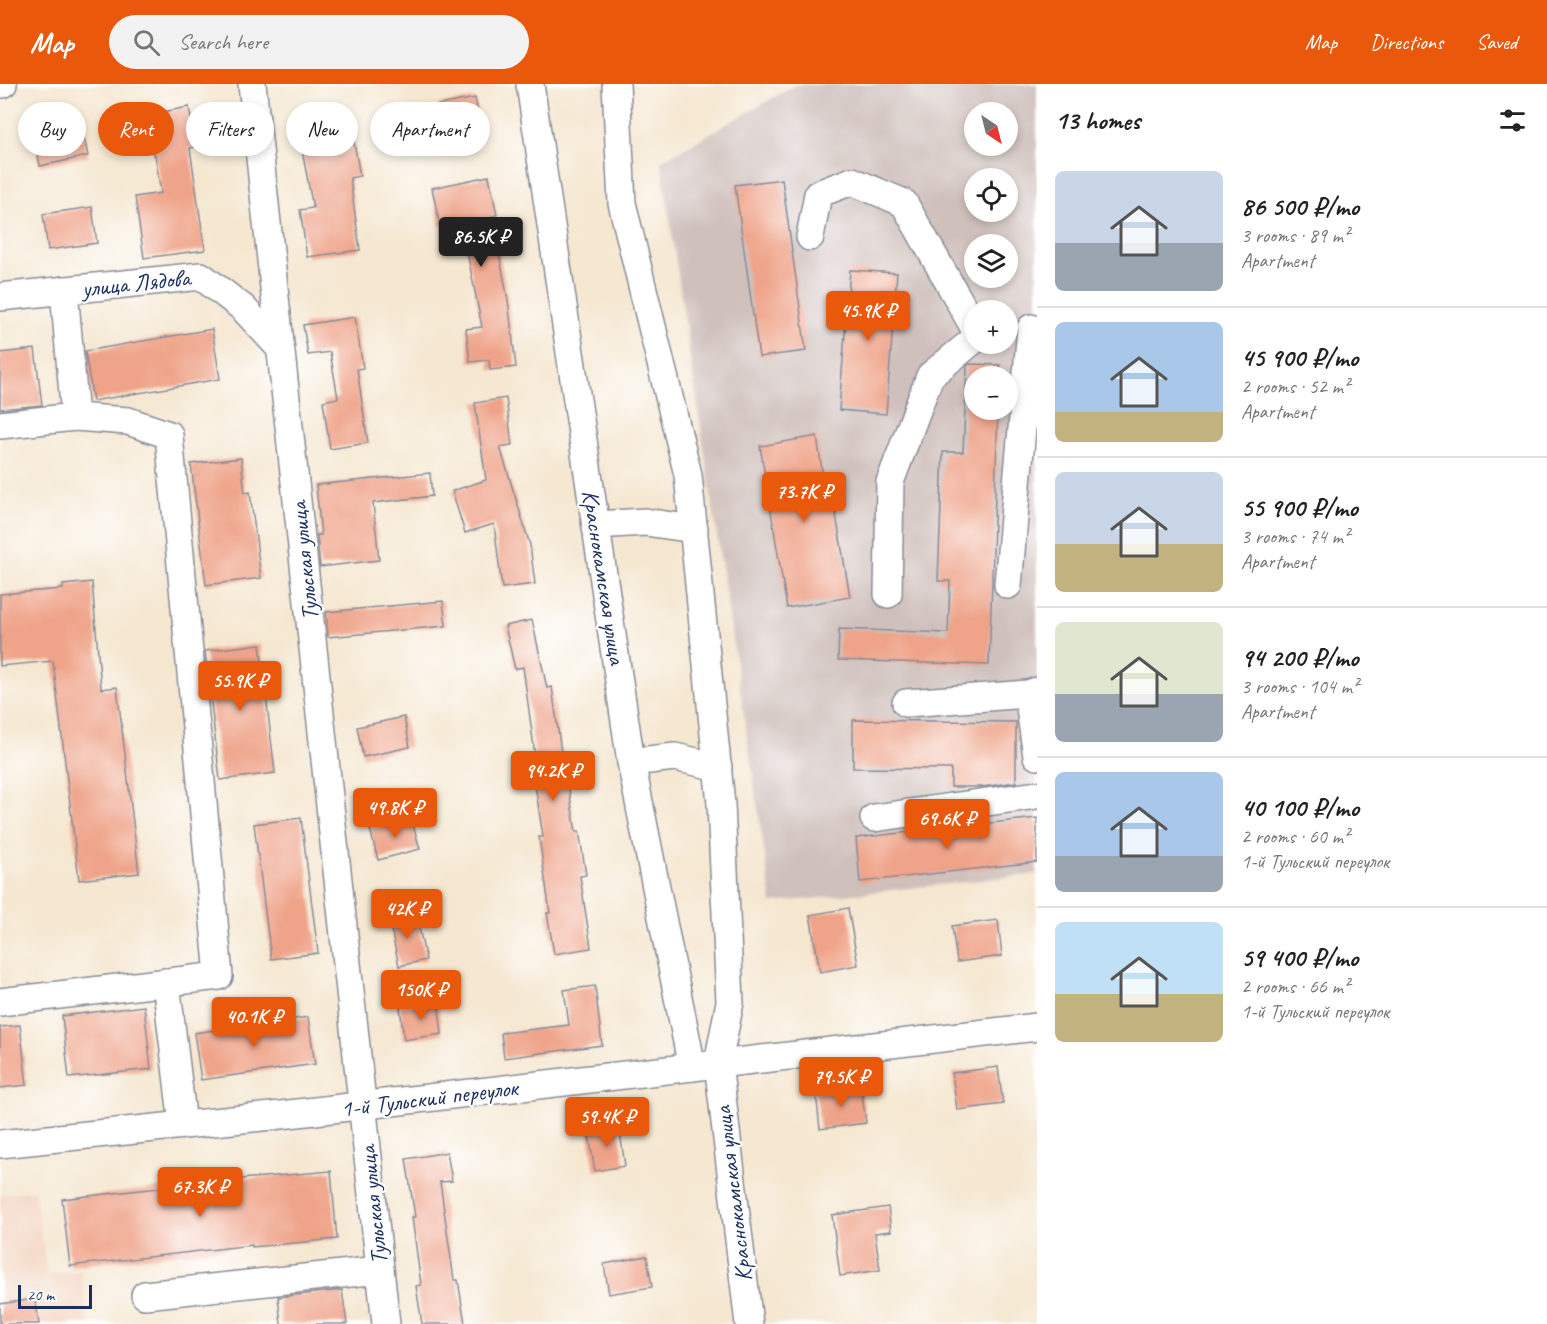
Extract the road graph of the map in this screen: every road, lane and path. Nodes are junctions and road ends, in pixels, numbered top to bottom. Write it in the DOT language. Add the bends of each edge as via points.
graph roads {
  1 [pos="252,84"];
  2 [pos="530,84"];
  3 [pos="616,84"];
  4 [pos="810,237"];
  5 [pos="64,290"];
  6 [pos="0,297"];
  7 [pos="964,309"];
  8 [pos="1025,329"];
  9 [pos="280,348"];
  10 [pos="964,348"];
  11 [pos="75,417"];
  12 [pos="0,425"];
  13 [pos="596,525"];
  14 [pos="694,529"];
  15 [pos="1008,585"];
  16 [pos="888,594"];
  17 [pos="1033,693"];
  18 [pos="906,703"];
  19 [pos="1037,756"];
  20 [pos="632,762"];
  21 [pos="718,767"];
  22 [pos="1037,795"];
  23 [pos="874,818"];
  24 [pos="166,982"];
  25 [pos="0,1002"];
  26 [pos="1037,1027"];
  27 [pos="718,1063"];
  28 [pos="692,1067"];
  29 [pos="363,1106"];
  30 [pos="183,1125"];
  31 [pos="0,1144"];
  32 [pos="379,1270"];
  33 [pos="145,1295"];
  34 [pos="386,1324"];
  35 [pos="749,1324"];
  1 -- 9 [label="street, Тульская улица"];
  2 -- 13 [label="street, Краснокамская улица"];
  3 -- 14 [label="street, Краснокамская улица" via="622,203 688,475"];
  4 -- 7 [label="street" via="818,194 852,181 904,203"];
  5 -- 6 [label="street, улица Лядова"];
  5 -- 9 [label="street, улица Лядова" via="201,276 243,308"];
  5 -- 11 [label="street"];
  8 -- 15 [label="street"];
  9 -- 29 [label="street, Тульская улица"];
  10 -- 16 [label="street" via="930,376 890,482"];
  11 -- 12 [label="street"];
  11 -- 24 [label="street" via="128,420 169,435 219,976"];
  13 -- 14 [label="street" via="645,522"];
  13 -- 20 [label="street, Краснокамская улица"];
  14 -- 21 [label="street, Краснокамская улица"];
  17 -- 18 [label="street"];
  17 -- 19 [label="street"];
  20 -- 21 [label="street" via="675,757"];
  20 -- 28 [label="street, Краснокамская улица"];
  21 -- 27 [label="street, Краснокамская улица" via="730,1002"];
  22 -- 23 [label="street"];
  24 -- 25 [label="street"];
  24 -- 30 [label="street"];
  26 -- 27 [label="street, 1-й Тульский переулок"];
  27 -- 28 [label="street, 1-й Тульский переулок"];
  27 -- 35 [label="street, Краснокамская улица"];
  28 -- 29 [label="street, 1-й Тульский переулок"];
  29 -- 30 [label="street, 1-й Тульский переулок"];
  29 -- 32 [label="street, Тульская улица"];
  30 -- 31 [label="street, 1-й Тульский переулок"];
  32 -- 33 [label="street"];
  32 -- 34 [label="street, Тульская улица"];
}
